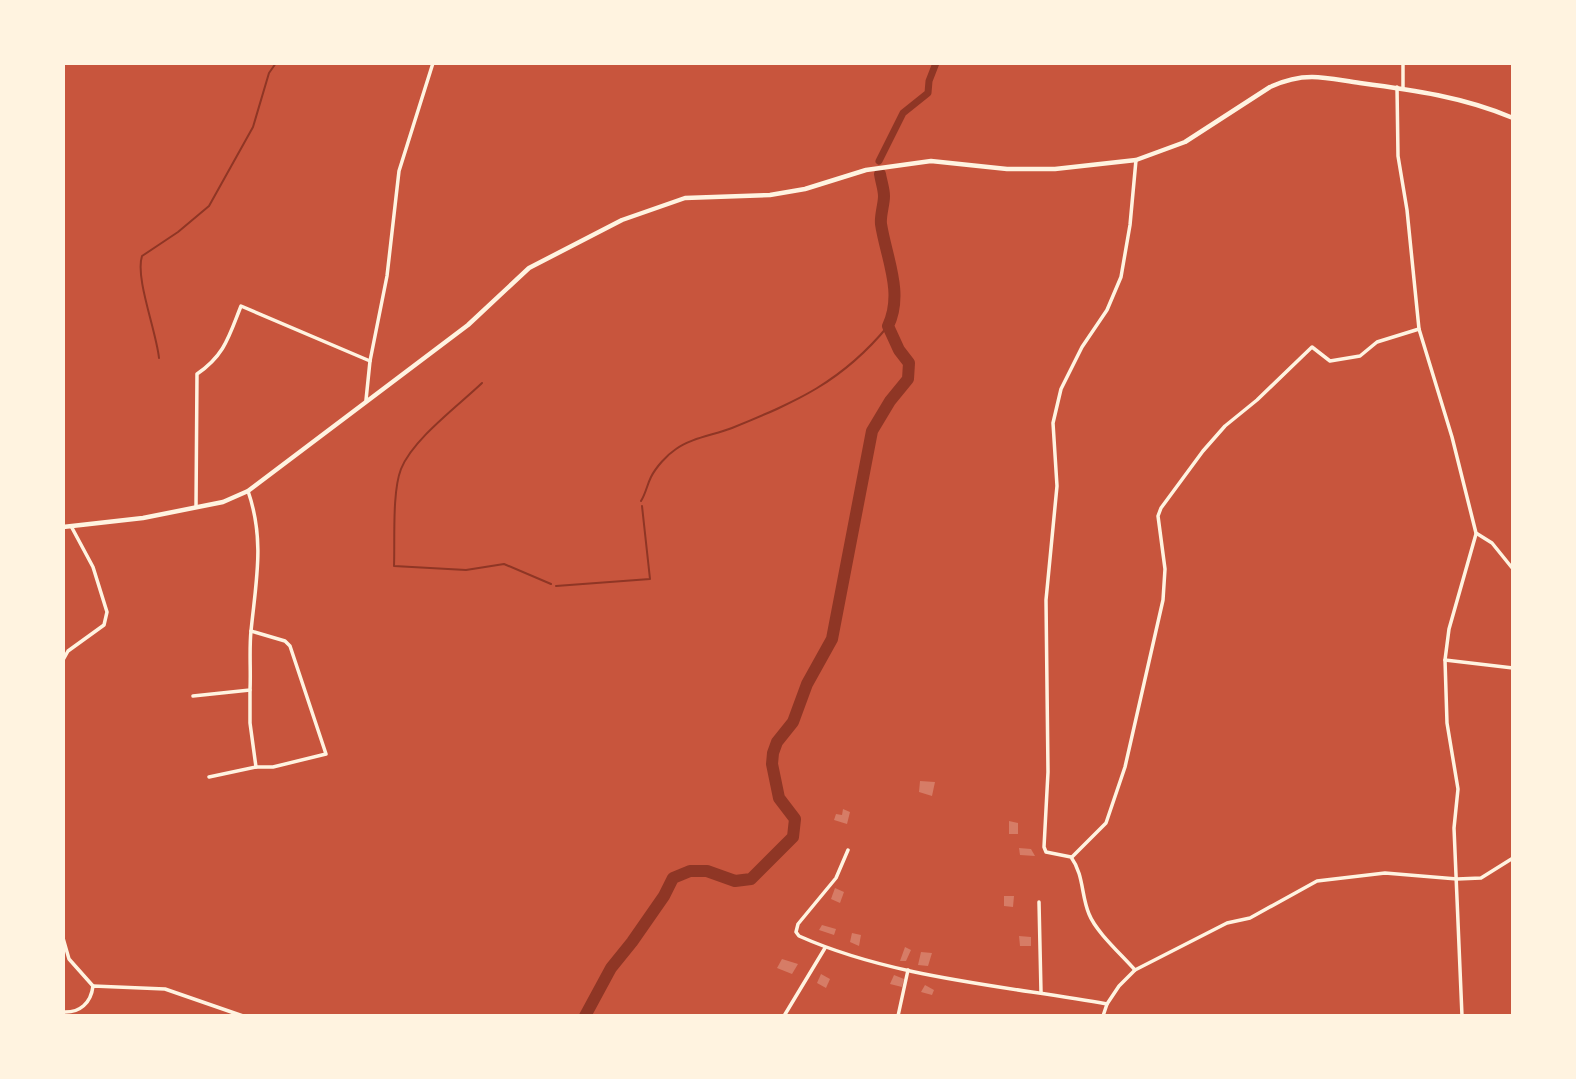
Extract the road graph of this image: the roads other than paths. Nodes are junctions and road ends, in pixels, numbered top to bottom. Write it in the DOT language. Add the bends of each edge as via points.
graph roads {
  1 [pos="433,63"];
  2 [pos="1403,63"];
  3 [pos="1400,88"];
  4 [pos="1513,118"];
  5 [pos="1136,160"];
  6 [pos="1419,329"];
  7 [pos="370,361"];
  8 [pos="366,400"];
  9 [pos="248,491"];
  10 [pos="196,507"];
  11 [pos="71,526"];
  12 [pos="63,527"];
  13 [pos="1476,533"];
  14 [pos="1513,569"];
  15 [pos="251,631"];
  16 [pos="63,660"];
  17 [pos="1445,660"];
  18 [pos="1513,668"];
  19 [pos="250,690"];
  20 [pos="193,696"];
  21 [pos="256,767"];
  22 [pos="209,776"];
  23 [pos="848,850"];
  24 [pos="1071,857"];
  25 [pos="1513,859"];
  26 [pos="1457,879"];
  27 [pos="1039,902"];
  28 [pos="63,939"];
  29 [pos="825,947"];
  30 [pos="908,970"];
  31 [pos="1135,970"];
  32 [pos="93,986"];
  33 [pos="1041,992"];
  34 [pos="1107,1004"];
  35 [pos="63,1012"];
  36 [pos="243,1016"];
  37 [pos="784,1016"];
  38 [pos="898,1016"];
  39 [pos="1103,1016"];
  40 [pos="1462,1016"];
  1 -- 7 [label="street" via="399,171 387,276"];
  2 -- 3 [label="street"];
  3 -- 4 [label="street" via="1479,103"];
  3 -- 5 [label="street" via="1310,77 1283,81 1185,142"];
  3 -- 6 [label="street" via="1398,156"];
  5 -- 8 [label="street" via="1055,169 931,161 866,170 770,195 685,198 622,220 529,268 467,325"];
  5 -- 24 [label="street" via="1121,277 1061,389 1053,423 1057,486 1046,600 1044,847 1046,852"];
  6 -- 13 [label="street"];
  6 -- 24 [label="street" via="1377,342 1348,359 1330,361 1312,347 1224,426 1168,497 1158,516 1165,569 1163,600 1125,767 1106,823"];
  7 -- 8 [label="street"];
  7 -- 10 [label="street" via="241,306 225,347 197,374"];
  8 -- 9 [label="street"];
  9 -- 10 [label="street"];
  9 -- 15 [label="street" via="259,550"];
  10 -- 11 [label="street"];
  11 -- 12 [label="street"];
  11 -- 16 [label="street" via="93,567 107,618"];
  13 -- 14 [label="street"];
  13 -- 17 [label="street"];
  15 -- 19 [label="street"];
  15 -- 21 [label="street" via="290,646 326,754"];
  17 -- 18 [label="street"];
  17 -- 26 [label="street" via="1447,723 1458,789 1454,828"];
  19 -- 20 [label="street"];
  19 -- 21 [label="street"];
  21 -- 22 [label="street"];
  23 -- 29 [label="street" via="836,878 796,932"];
  24 -- 31 [label="street" via="1082,877 1090,918"];
  25 -- 26 [label="street" via="1481,878"];
  26 -- 31 [label="street" via="1385,873 1317,881 1250,918 1227,923"];
  26 -- 40 [label="street"];
  27 -- 33 [label="street"];
  28 -- 32 [label="street" via="69,959"];
  29 -- 30 [label="street"];
  29 -- 37 [label="street"];
  30 -- 33 [label="street"];
  30 -- 38 [label="street"];
  31 -- 34 [label="street"];
  32 -- 35 [label="street" via="84,1007"];
  32 -- 36 [label="street" via="165,989"];
  33 -- 34 [label="street"];
  34 -- 39 [label="street"];
}
